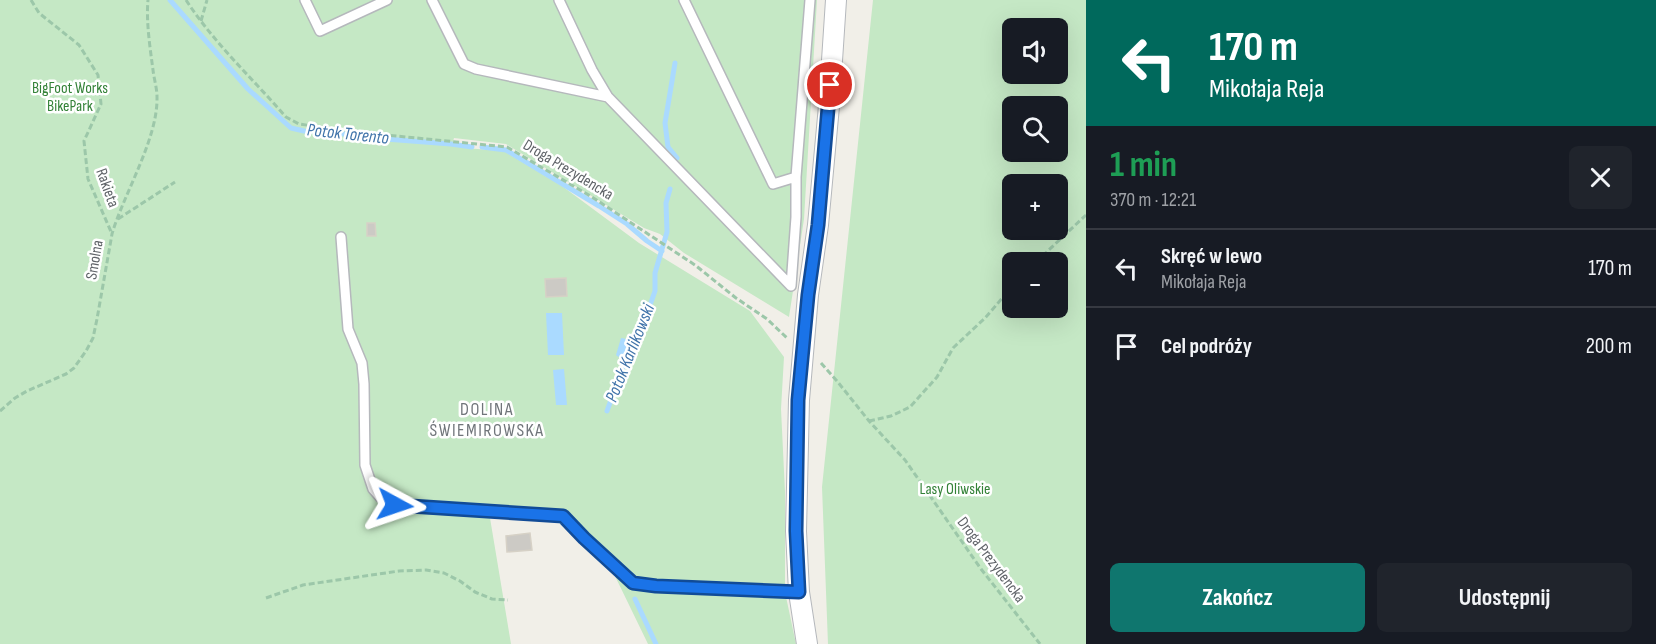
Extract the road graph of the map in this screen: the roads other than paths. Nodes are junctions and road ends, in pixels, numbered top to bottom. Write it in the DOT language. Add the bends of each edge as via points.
graph roads {
  1 [pos="305,0"];
  2 [pos="387,0"];
  3 [pos="432,0"];
  4 [pos="559,0"];
  5 [pos="684,0"];
  6 [pos="810,0"];
  7 [pos="836,0"];
  8 [pos="608,97"];
  9 [pos="796,177"];
  10 [pos="341,237"];
  11 [pos="799,592"];
  12 [pos="807,644"];
  1 -- 2 [label="lane" via="320,31"];
  3 -- 8 [label="lane" via="464,64"];
  4 -- 8 [label="lane"];
  5 -- 9 [label="lane" via="773,184"];
  6 -- 9 [label="lane"];
  7 -- 11 [label="street" via="818,225 798,400"];
  8 -- 9 [label="lane" via="791,286"];
  10 -- 11 [label="lane" via="348,329 362,363 365,465 380,497 405,507 563,516 633,583"];
  11 -- 12 [label="street"];
}
